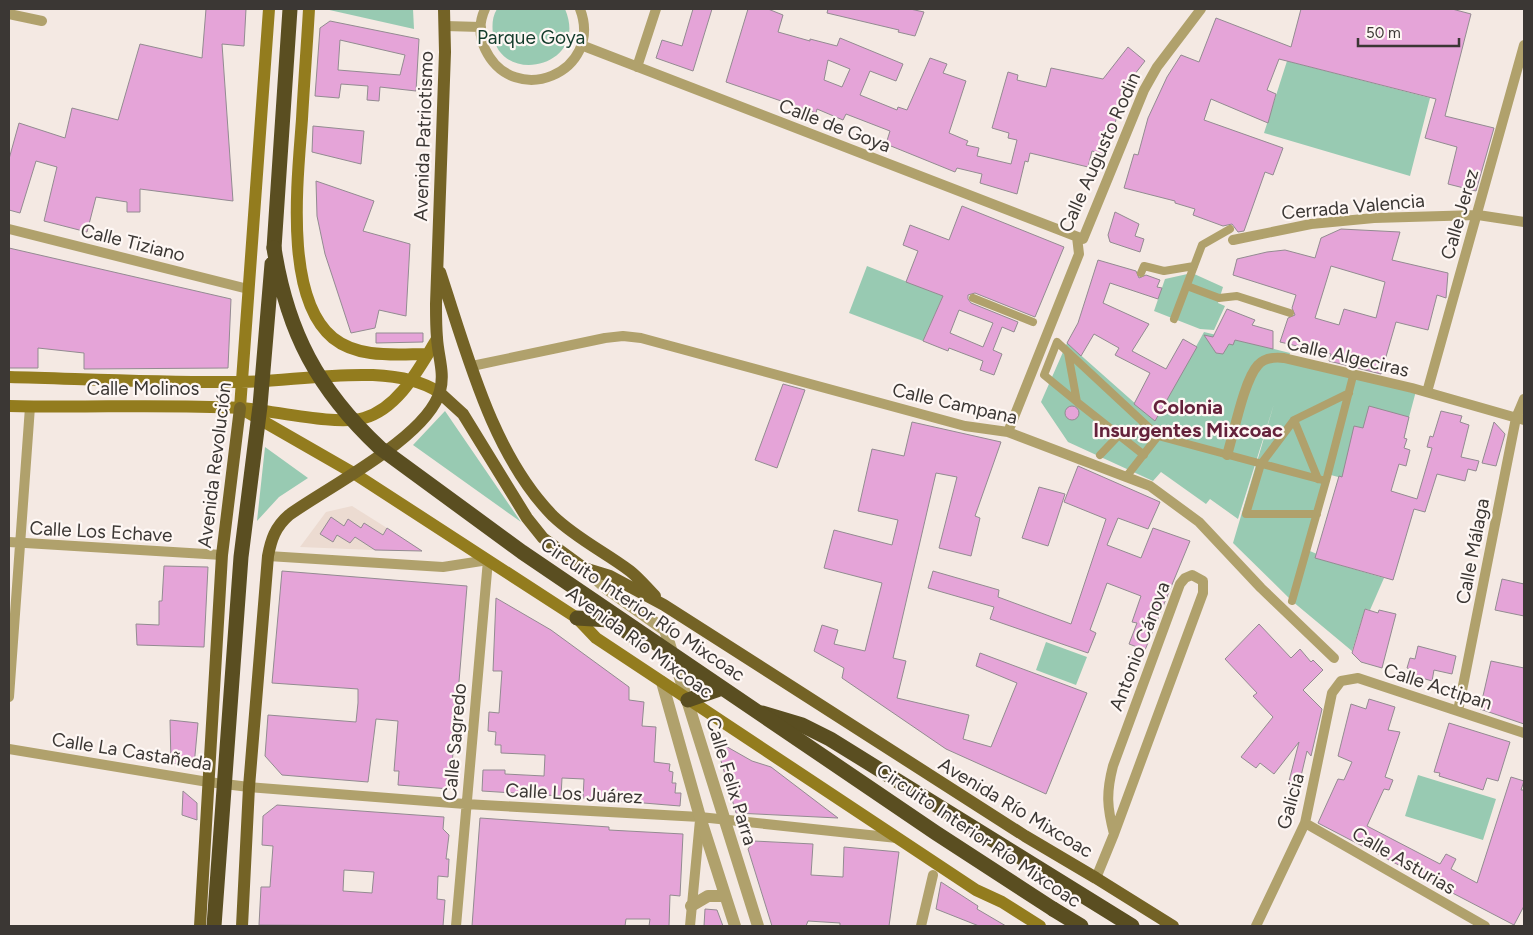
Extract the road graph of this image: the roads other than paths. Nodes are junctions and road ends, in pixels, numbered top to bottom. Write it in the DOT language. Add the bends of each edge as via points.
graph roads {
  1 [pos="269,9"];
  2 [pos="290,9"];
  3 [pos="309,9"];
  4 [pos="444,9"];
  5 [pos="485,9"];
  6 [pos="580,9"];
  7 [pos="656,9"];
  8 [pos="1201,9"];
  9 [pos="9,14"];
  10 [pos="42,21"];
  11 [pos="445,26"];
  12 [pos="481,27"];
  13 [pos="581,45"];
  14 [pos="1524,45"];
  15 [pos="637,68"];
  16 [pos="1478,215"];
  17 [pos="1524,222"];
  18 [pos="9,229"];
  19 [pos="1230,229"];
  20 [pos="1077,237"];
  21 [pos="1233,240"];
  22 [pos="274,248"];
  23 [pos="438,265"];
  24 [pos="1194,266"];
  25 [pos="1141,273"];
  26 [pos="1187,286"];
  27 [pos="248,289"];
  28 [pos="973,298"];
  29 [pos="1290,313"];
  30 [pos="1174,319"];
  31 [pos="1033,322"];
  32 [pos="437,339"];
  33 [pos="1068,353"];
  34 [pos="428,354"];
  35 [pos="472,366"];
  36 [pos="1353,376"];
  37 [pos="9,377"];
  38 [pos="411,379"];
  39 [pos="242,382"];
  40 [pos="1427,392"];
  41 [pos="440,393"];
  42 [pos="1349,393"];
  43 [pos="1524,399"];
  44 [pos="1077,402"];
  45 [pos="9,406"];
  46 [pos="30,407"];
  47 [pos="240,408"];
  48 [pos="1520,419"];
  49 [pos="1294,420"];
  50 [pos="1008,432"];
  51 [pos="1119,435"];
  52 [pos="1158,436"];
  53 [pos="1227,454"];
  54 [pos="1100,455"];
  55 [pos="1144,455"];
  56 [pos="1261,464"];
  57 [pos="356,474"];
  58 [pos="1126,477"];
  59 [pos="1322,480"];
  60 [pos="1317,514"];
  61 [pos="9,542"];
  62 [pos="22,543"];
  63 [pos="222,555"];
  64 [pos="268,556"];
  65 [pos="488,560"];
  66 [pos="584,568"];
  67 [pos="1292,601"];
  68 [pos="664,605"];
  69 [pos="578,618"];
  70 [pos="1334,658"];
  71 [pos="678,665"];
  72 [pos="1341,681"];
  73 [pos="662,682"];
  74 [pos="717,690"];
  75 [pos="9,697"];
  76 [pos="688,700"];
  77 [pos="1458,710"];
  78 [pos="1524,733"];
  79 [pos="9,749"];
  80 [pos="208,782"];
  81 [pos="249,787"];
  82 [pos="466,804"];
  83 [pos="700,818"];
  84 [pos="725,822"];
  85 [pos="1305,824"];
  86 [pos="1114,834"];
  87 [pos="897,838"];
  88 [pos="933,875"];
  89 [pos="1096,878"];
  90 [pos="725,896"];
  91 [pos="691,906"];
  92 [pos="200,926"];
  93 [pos="214,926"];
  94 [pos="242,926"];
  95 [pos="456,926"];
  96 [pos="690,926"];
  97 [pos="735,926"];
  98 [pos="758,926"];
  99 [pos="921,926"];
  100 [pos="1040,926"];
  101 [pos="1081,926"];
  102 [pos="1132,926"];
  103 [pos="1173,926"];
  104 [pos="1256,926"];
  105 [pos="1485,926"];
  1 -- 27 [label="main road, Avenida Revolución"];
  2 -- 22 [label="highway"];
  3 -- 34 [label="main road" via="297,187 299,254 309,300 328,333 347,346 383,354"];
  4 -- 11 [label="main road, Avenida Patriotismo"];
  5 -- 12 [label="street"];
  6 -- 13 [label="street" via="584,31"];
  7 -- 15 [label="street"];
  8 -- 20 [label="street, Calle Augusto Rodin" via="1150,79 1083,239"];
  9 -- 10 [label="street"];
  11 -- 12 [label="street"];
  11 -- 23 [label="main road, Avenida Patriotismo"];
  12 -- 13 [label="street" via="483,45 494,63 520,79 541,80 560,72 575,58"];
  13 -- 15 [label="street, Calle de Goya"];
  14 -- 16 [label="street, Calle Jerez"];
  15 -- 20 [label="street, Calle de Goya"];
  16 -- 17 [label="street, Cerrada Valencia"];
  16 -- 21 [label="street, Cerrada Valencia" via="1374,218 1311,224"];
  16 -- 40 [label="street, Calle Jerez"];
  18 -- 27 [label="street, Calle Tiziano"];
  19 -- 24 [label="street" via="1202,245"];
  20 -- 50 [label="street, Calle Augusto Rodin" via="1079,254"];
  22 -- 93 [label="highway, bridge" via="260,406 240,565"];
  22 -- 101 [label="highway, Circuito Interior Río Mixcoac, bridge" via="283,298 302,348 337,402 380,448 522,552 958,848"];
  23 -- 32 [label="main road, Avenida Patriotismo"];
  23 -- 35 [label="main road, Avenida Patriotismo"];
  24 -- 25 [label="street" via="1164,271 1144,266"];
  24 -- 26 [label="street"];
  26 -- 29 [label="street" via="1219,298 1237,296"];
  26 -- 30 [label="street"];
  27 -- 39 [label="main road, Avenida Revolución"];
  28 -- 31 [label="street"];
  32 -- 34 [label="main road, Calle Molinos"];
  32 -- 41 [label="main road, Avenida Patriotismo" via="442,378"];
  33 -- 44 [label="street"];
  33 -- 44 [label="street" via="1057,342 1044,375"];
  33 -- 52 [label="street"];
  34 -- 38 [label="main road, Calle Molinos"];
  35 -- 50 [label="street, Calle Campana" via="605,338 632,337 965,426"];
  35 -- 68 [label="main road, Avenida Río Mixcoac" via="510,454 538,498 569,530 631,572"];
  36 -- 42 [label="street"];
  37 -- 39 [label="main road, Calle Molinos"];
  38 -- 39 [label="main road, Calle Molinos" via="364,376"];
  38 -- 41 [label="main road, Calle Molinos"];
  38 -- 47 [label="main road, Calle Molinos" via="390,403 363,418 324,418"];
  39 -- 47 [label="main road, Avenida Revolución"];
  40 -- 48 [label="street, Calle Algeciras"];
  40 -- 53 [label="street, Calle Algeciras" via="1284,358 1265,360 1257,365 1249,378"];
  41 -- 57 [label="main road" via="429,411 407,433"];
  41 -- 66 [label="main road, Avenida Río Mixcoac" via="463,414 537,532"];
  42 -- 49 [label="street"];
  42 -- 59 [label="street"];
  43 -- 48 [label="street, Calle Málaga"];
  44 -- 51 [label="street"];
  45 -- 46 [label="main road, Calle Molinos"];
  46 -- 47 [label="main road, Calle Molinos"];
  46 -- 62 [label="street"];
  47 -- 57 [label="main road, Avenida Río Mixcoac"];
  47 -- 63 [label="main road, Avenida Revolución"];
  48 -- 77 [label="street, Calle Málaga"];
  49 -- 56 [label="street"];
  49 -- 59 [label="street"];
  50 -- 58 [label="street, Calle Campana"];
  51 -- 54 [label="street"];
  51 -- 55 [label="street"];
  52 -- 53 [label="street"];
  52 -- 55 [label="street"];
  53 -- 56 [label="street"];
  55 -- 58 [label="street"];
  56 -- 59 [label="street"];
  56 -- 60 [label="street" via="1246,514"];
  57 -- 64 [label="main road" via="282,521 272,537"];
  57 -- 65 [label="main road, Avenida Río Mixcoac"];
  58 -- 70 [label="street, Calle Campana" via="1150,486 1200,522 1261,588"];
  59 -- 60 [label="street"];
  60 -- 67 [label="street"];
  61 -- 62 [label="street, Calle Los Echave"];
  62 -- 63 [label="street, Calle Los Echave"];
  62 -- 75 [label="street"];
  63 -- 80 [label="main road, Avenida Revolución"];
  64 -- 65 [label="street" via="442,567"];
  64 -- 81 [label="main road"];
  65 -- 69 [label="main road, Avenida Río Mixcoac"];
  65 -- 82 [label="street, Calle Sagredo"];
  66 -- 68 [label="main road, Avenida Río Mixcoac" via="610,576"];
  66 -- 71 [label="street, Calle Felix Parra" via="606,588 665,630"];
  68 -- 89 [label="main road, Avenida Río Mixcoac" via="1024,836"];
  69 -- 71 [label="highway" via="609,620"];
  69 -- 73 [label="main road, Avenida Río Mixcoac" via="596,638"];
  71 -- 74 [label="highway"];
  71 -- 76 [label="street, Calle Felix Parra"];
  72 -- 77 [label="street, Calle Actipan" via="1358,678"];
  72 -- 85 [label="street, Galicia" via="1332,693"];
  73 -- 76 [label="main road, Avenida Río Mixcoac"];
  73 -- 83 [label="street, Calle Felix Parra"];
  74 -- 76 [label="highway"];
  74 -- 102 [label="highway" via="753,710 802,725 830,739"];
  76 -- 84 [label="street, Calle Felix Parra"];
  76 -- 87 [label="main road, Avenida Río Mixcoac"];
  77 -- 78 [label="street, Calle Actipan"];
  79 -- 80 [label="street, Calle La Castañeda"];
  80 -- 81 [label="street, Calle La Castañeda"];
  80 -- 92 [label="main road, Avenida Revolución"];
  81 -- 82 [label="street, Calle Los Juárez"];
  81 -- 94 [label="main road"];
  82 -- 83 [label="street, Calle Los Juárez"];
  82 -- 95 [label="street, Calle Sagredo"];
  83 -- 84 [label="street, Calle Los Juárez"];
  83 -- 90 [label="street, Calle Felix Parra"];
  83 -- 91 [label="street"];
  84 -- 87 [label="street, Calle Los Juárez"];
  84 -- 98 [label="street, Calle Felix Parra"];
  85 -- 104 [label="street, Galicia"];
  85 -- 105 [label="street, Calle Asturias"];
  86 -- 86 [label="street, Antonio Cánova" via="1204,592 1203,581 1196,576 1185,578 1180,584 1113,766 1106,807"];
  86 -- 89 [label="street, Antonio Cánova"];
  87 -- 100 [label="main road, Avenida Río Mixcoac" via="976,890"];
  88 -- 99 [label="street"];
  89 -- 103 [label="main road, Avenida Río Mixcoac"];
  90 -- 91 [label="street" via="708,896"];
  90 -- 97 [label="street, Calle Felix Parra"];
  91 -- 96 [label="street"];
}
